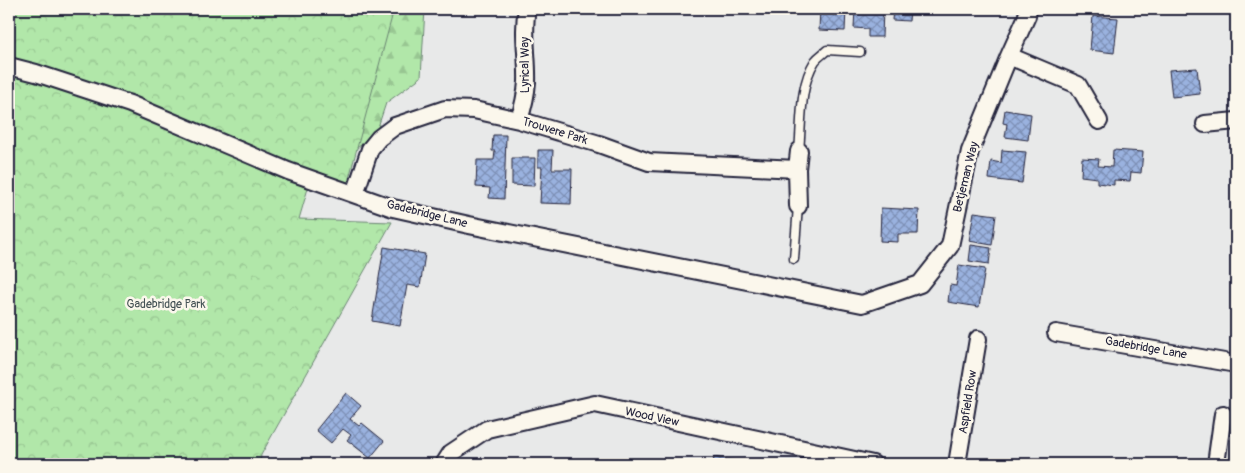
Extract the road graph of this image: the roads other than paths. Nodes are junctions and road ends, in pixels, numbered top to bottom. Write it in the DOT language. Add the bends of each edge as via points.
graph roads {
  1 [pos="527,9"];
  2 [pos="1028,9"];
  3 [pos="860,52"];
  4 [pos="1009,56"];
  5 [pos="9,66"];
  6 [pos="519,120"];
  7 [pos="1099,121"];
  8 [pos="1236,121"];
  9 [pos="1205,124"];
  10 [pos="799,151"];
  11 [pos="797,169"];
  12 [pos="355,194"];
  13 [pos="798,206"];
  14 [pos="794,259"];
  15 [pos="862,304"];
  16 [pos="1056,333"];
  17 [pos="978,339"];
  18 [pos="1236,364"];
  19 [pos="1223,414"];
  20 [pos="444,464"];
  21 [pos="873,464"];
  22 [pos="957,464"];
  23 [pos="1216,464"];
  1 -- 6 [label="street, Lyrical Way" via="524,34 527,84"];
  2 -- 4 [label="street, Betjeman Way"];
  3 -- 10 [label="lane" via="827,50 816,59 804,89"];
  4 -- 7 [label="street" via="1078,85"];
  4 -- 15 [label="street, Betjeman Way" via="970,151 950,246 920,284"];
  5 -- 12 [label="street, Gadebridge Lane" via="130,104 288,171"];
  6 -- 11 [label="street, Trouvere Park" via="648,162"];
  6 -- 12 [label="street, Trouvere Park" via="474,110 445,109 395,126 370,149"];
  8 -- 9 [label="street"];
  10 -- 11 [label="street"];
  11 -- 13 [label="street"];
  12 -- 15 [label="street, Gadebridge Lane" via="393,208 469,225"];
  13 -- 14 [label="lane"];
  16 -- 18 [label="street, Gadebridge Lane"];
  17 -- 22 [label="street, Aspfield Row"];
  19 -- 23 [label="street"];
  20 -- 21 [label="street, Wood View" via="451,453 487,429 595,404"];
}
